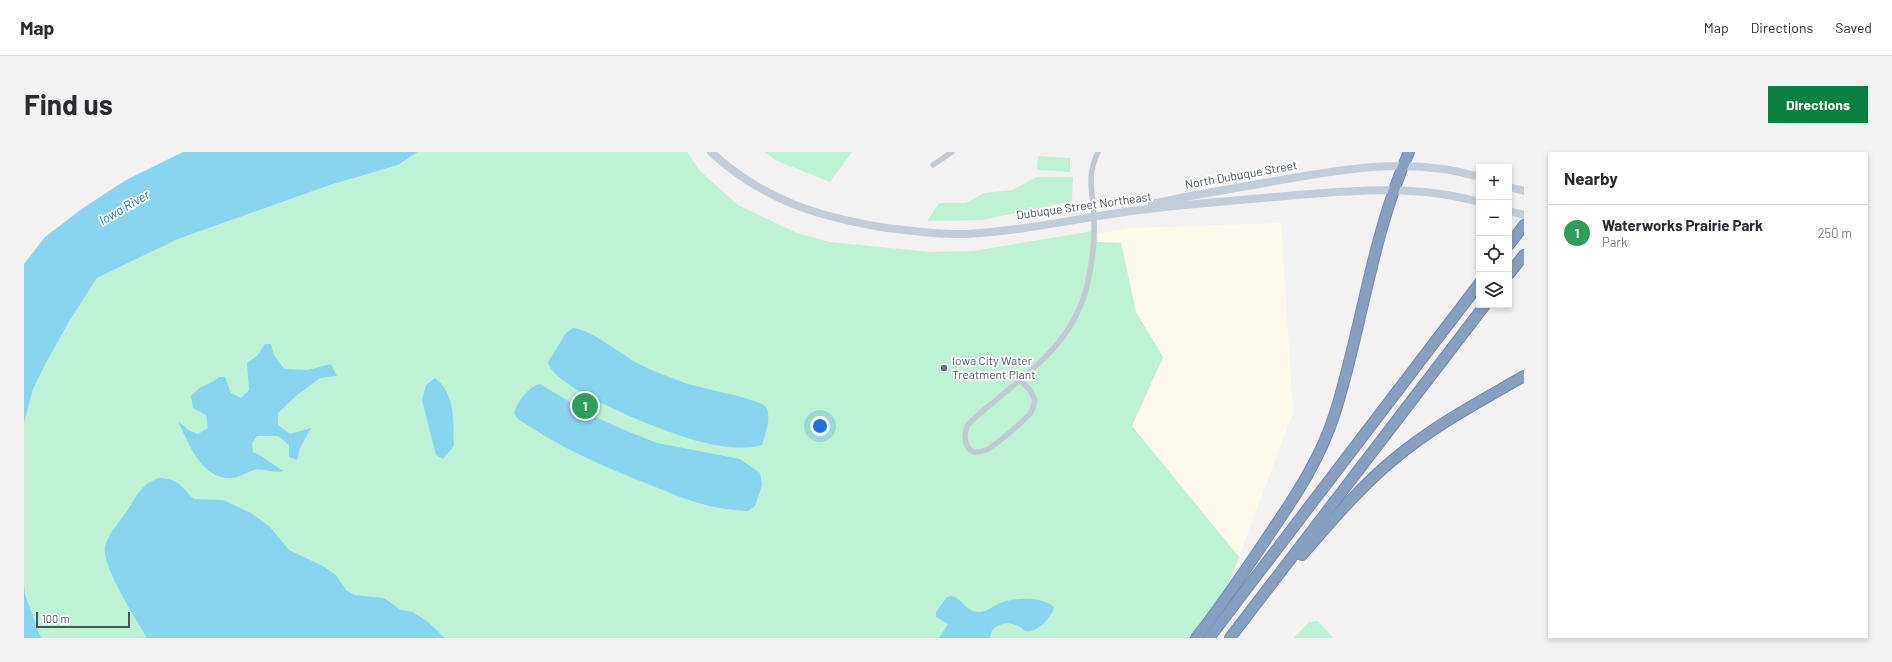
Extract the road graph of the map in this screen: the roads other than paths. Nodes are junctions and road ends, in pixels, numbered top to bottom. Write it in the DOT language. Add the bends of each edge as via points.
graph roads {
  1 [pos="711,152"];
  2 [pos="952,152"];
  3 [pos="1098,152"];
  4 [pos="1409,152"];
  5 [pos="933,164"];
  6 [pos="1402,166"];
  7 [pos="1476,176"];
  8 [pos="1393,189"];
  9 [pos="1476,201"];
  10 [pos="1512,212"];
  11 [pos="1104,215"];
  12 [pos="1524,215"];
  13 [pos="1094,217"];
  14 [pos="1524,225"];
  15 [pos="1512,241"];
  16 [pos="1524,255"];
  17 [pos="1511,272"];
  18 [pos="1476,288"];
  19 [pos="1483,308"];
  20 [pos="1524,376"];
  21 [pos="1021,381"];
  22 [pos="1233,634"];
  23 [pos="1196,638"];
  24 [pos="1209,638"];
  1 -- 13 [label="main road, Dubuque Street Northeast" via="758,187 785,202 818,214 859,224 911,231 965,234"];
  2 -- 5 [label="street"];
  3 -- 13 [label="street" via="1090,181"];
  4 -- 6 [label="highway"];
  6 -- 7 [label="main road, North Dubuque Street" via="1437,168"];
  6 -- 8 [label="highway"];
  6 -- 11 [label="main road, North Dubuque Street" via="1316,174 1158,202"];
  8 -- 9 [label="main road, Dubuque Street Northeast" via="1442,194"];
  8 -- 11 [label="main road, Dubuque Street Northeast" via="1200,204"];
  8 -- 23 [label="highway" via="1335,413 1319,454 1305,481 1248,568"];
  10 -- 12 [label="main road"];
  11 -- 13 [label="main road, Dubuque Street Northeast"];
  13 -- 21 [label="street" via="1090,266 1079,309 1067,331 1048,356"];
  14 -- 15 [label="highway"];
  16 -- 17 [label="highway"];
  18 -- 24 [label="highway"];
  19 -- 22 [label="highway"];
  20 -- 22 [label="highway" via="1433,430 1373,477"];
  21 -- 21 [label="street" via="1035,400 1031,412 988,450 970,450 964,444 967,426"];
}
